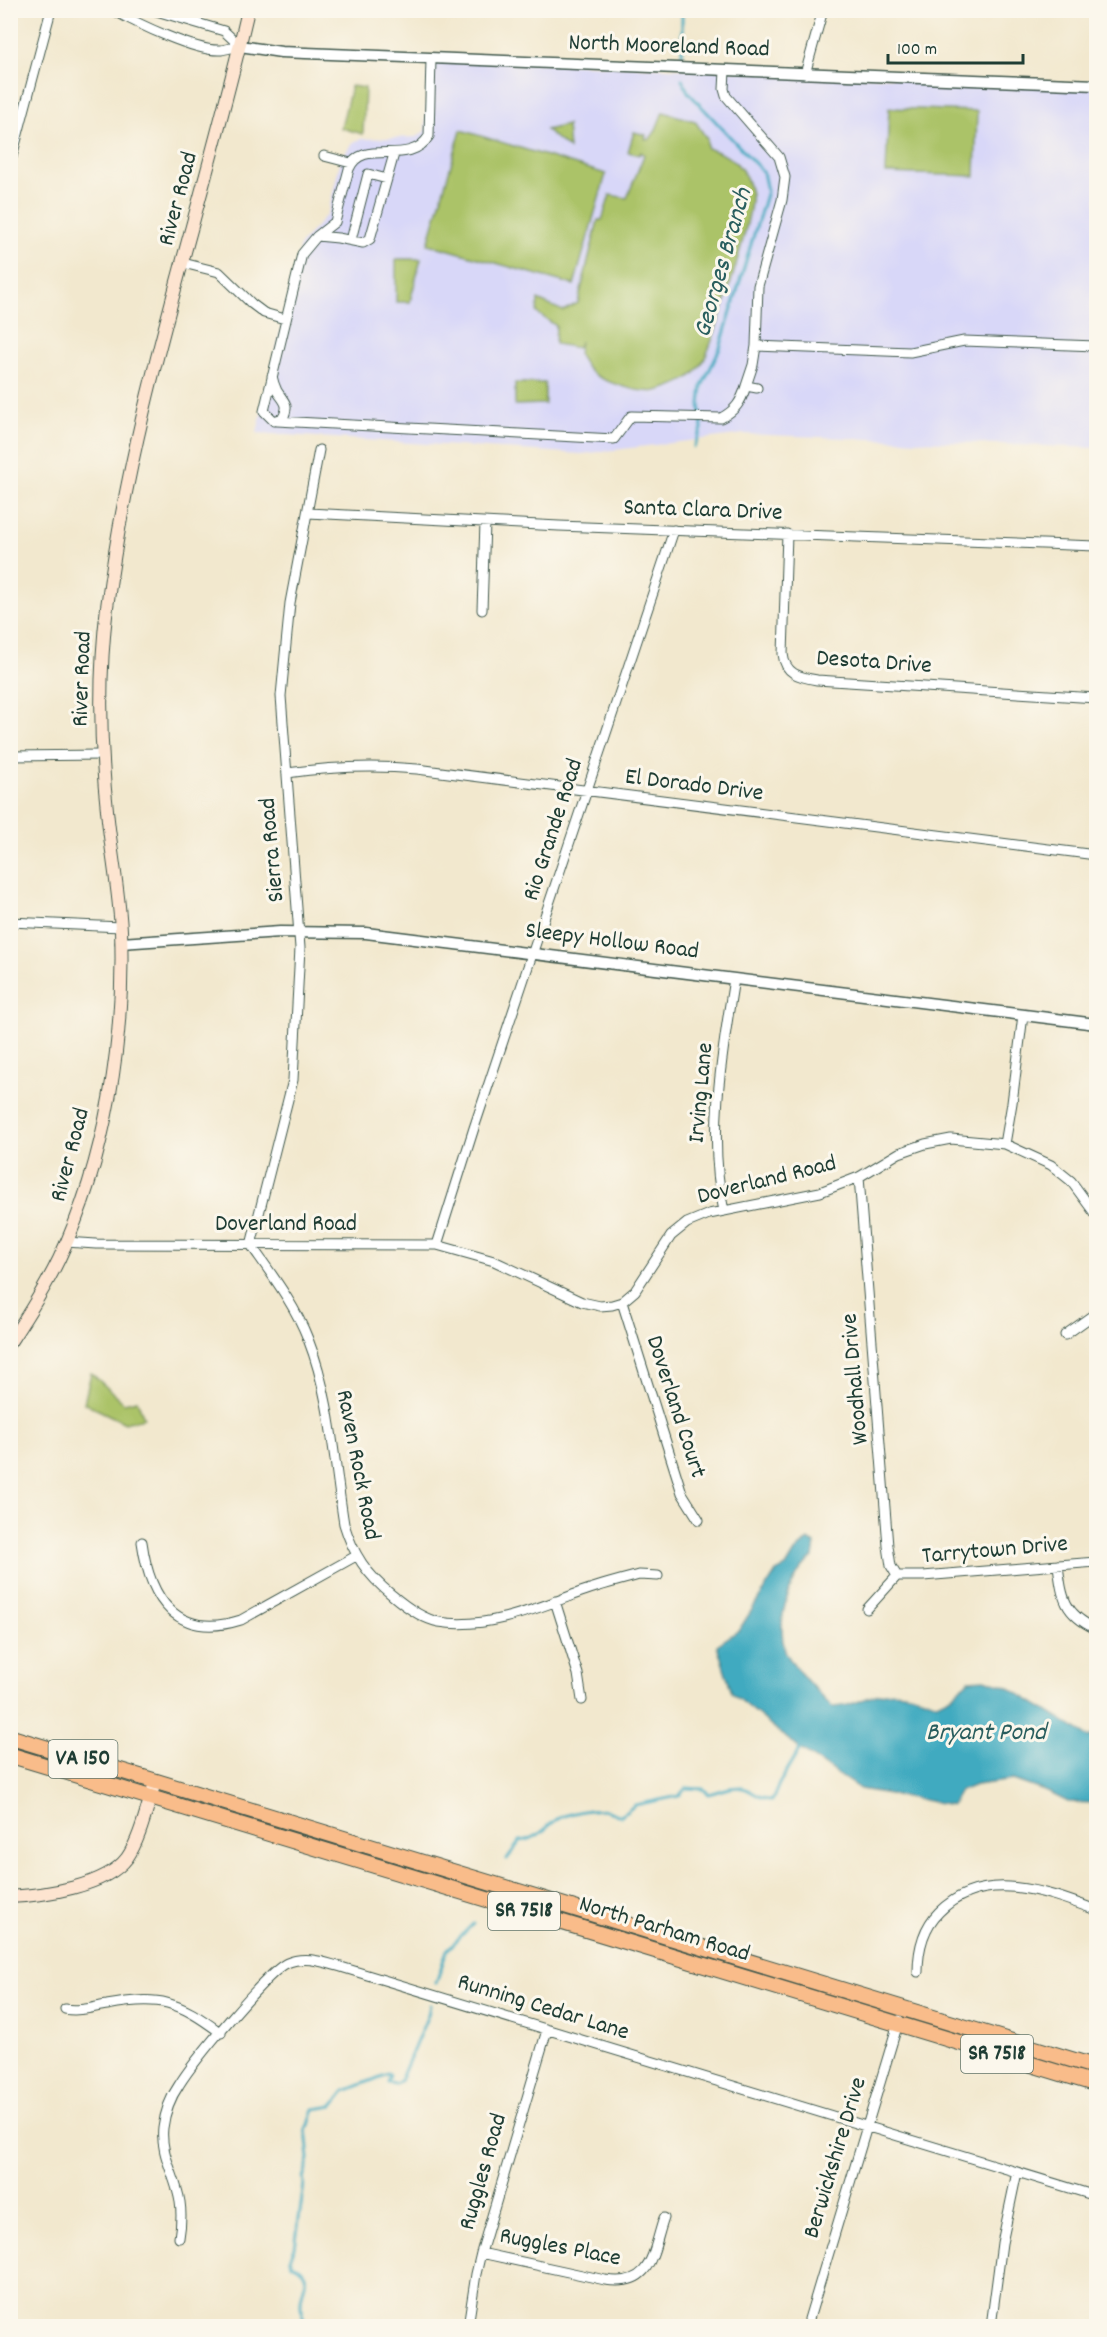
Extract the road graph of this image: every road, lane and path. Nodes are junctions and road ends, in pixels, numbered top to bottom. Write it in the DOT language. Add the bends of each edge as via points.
graph roads {
  1 [pos="51,10"];
  2 [pos="113,10"];
  3 [pos="153,10"];
  4 [pos="248,10"];
  5 [pos="823,10"];
  6 [pos="240,46"];
  7 [pos="431,58"];
  8 [pos="725,71"];
  9 [pos="805,74"];
  10 [pos="1096,85"];
  11 [pos="394,154"];
  12 [pos="324,156"];
  13 [pos="351,163"];
  14 [pos="10,164"];
  15 [pos="387,179"];
  16 [pos="317,236"];
  17 [pos="351,240"];
  18 [pos="183,263"];
  19 [pos="285,319"];
  20 [pos="756,346"];
  21 [pos="1096,346"];
  22 [pos="272,376"];
  23 [pos="746,386"];
  24 [pos="757,388"];
  25 [pos="274,421"];
  26 [pos="319,450"];
  27 [pos="308,513"];
  28 [pos="485,523"];
  29 [pos="674,531"];
  30 [pos="787,534"];
  31 [pos="1096,546"];
  32 [pos="482,610"];
  33 [pos="1096,698"];
  34 [pos="102,755"];
  35 [pos="10,756"];
  36 [pos="287,773"];
  37 [pos="586,792"];
  38 [pos="1096,855"];
  39 [pos="10,922"];
  40 [pos="121,927"];
  41 [pos="299,932"];
  42 [pos="121,943"];
  43 [pos="533,953"];
  44 [pos="734,979"];
  45 [pos="1023,1015"];
  46 [pos="1096,1024"];
  47 [pos="1005,1144"];
  48 [pos="859,1177"];
  49 [pos="724,1211"];
  50 [pos="1096,1215"];
  51 [pos="66,1242"];
  52 [pos="251,1245"];
  53 [pos="437,1245"];
  54 [pos="622,1302"];
  55 [pos="1096,1312"];
  56 [pos="1065,1335"];
  57 [pos="10,1342"];
  58 [pos="699,1520"];
  59 [pos="142,1542"];
  60 [pos="356,1557"];
  61 [pos="1096,1562"];
  62 [pos="1058,1565"];
  63 [pos="658,1576"];
  64 [pos="897,1576"];
  65 [pos="555,1601"];
  66 [pos="867,1609"];
  67 [pos="1096,1629"];
  68 [pos="582,1700"];
  69 [pos="10,1737"];
  70 [pos="10,1755"];
  71 [pos="156,1781"];
  72 [pos="150,1798"];
  73 [pos="10,1897"];
  74 [pos="1096,1910"];
  75 [pos="918,1972"];
  76 [pos="903,2008"];
  77 [pos="64,2009"];
  78 [pos="898,2024"];
  79 [pos="547,2030"];
  80 [pos="220,2033"];
  81 [pos="1096,2067"];
  82 [pos="1096,2084"];
  83 [pos="866,2126"];
  84 [pos="1017,2172"];
  85 [pos="1096,2196"];
  86 [pos="664,2218"];
  87 [pos="179,2238"];
  88 [pos="481,2253"];
  89 [pos="809,2319"];
  90 [pos="468,2326"];
  91 [pos="991,2326"];
  1 -- 14 [label="street"];
  2 -- 6 [label="street" via="186,42 219,50"];
  3 -- 6 [label="street" via="224,31"];
  4 -- 6 [label="main road, River Road"];
  5 -- 9 [label="street"];
  6 -- 7 [label="street, North Mooreland Road" via="281,52"];
  6 -- 18 [label="main road, River Road"];
  7 -- 8 [label="street, North Mooreland Road"];
  7 -- 11 [label="street" via="429,136 417,148"];
  8 -- 9 [label="street, North Mooreland Road"];
  8 -- 20 [label="street" via="726,96 774,152 785,177 758,286"];
  9 -- 10 [label="street, North Mooreland Road"];
  11 -- 13 [label="street" via="367,153"];
  11 -- 15 [label="street"];
  12 -- 13 [label="street"];
  13 -- 16 [label="street" via="335,222"];
  15 -- 17 [label="street" via="370,239 363,243"];
  15 -- 17 [label="street" via="368,174"];
  16 -- 17 [label="street"];
  16 -- 19 [label="street" via="302,254"];
  18 -- 19 [label="street" via="219,272 264,313"];
  18 -- 34 [label="main road, River Road" via="141,419 113,564 102,654"];
  19 -- 22 [label="street"];
  20 -- 21 [label="street" via="910,352 964,341"];
  20 -- 23 [label="street" via="758,366"];
  22 -- 25 [label="street" via="264,411"];
  22 -- 25 [label="street" via="287,403 283,418"];
  23 -- 24 [label="street"];
  23 -- 25 [label="street" via="734,411 721,418 631,416 614,439"];
  26 -- 27 [label="street, Sierra Road"];
  27 -- 28 [label="street, Santa Clara Drive"];
  27 -- 36 [label="street, Sierra Road" via="290,603 282,671 281,718"];
  28 -- 29 [label="street, Santa Clara Drive"];
  28 -- 32 [label="street"];
  29 -- 30 [label="street, Santa Clara Drive"];
  29 -- 37 [label="street, Rio Grande Road"];
  30 -- 31 [label="street, Santa Clara Drive"];
  30 -- 33 [label="street, Desota Drive" via="783,654 786,666 795,675 817,680"];
  34 -- 35 [label="street"];
  34 -- 40 [label="main road, River Road"];
  36 -- 37 [label="street, El Dorado Drive" via="386,766"];
  36 -- 41 [label="street, Sierra Road"];
  37 -- 38 [label="street, El Dorado Drive"];
  37 -- 43 [label="street, Rio Grande Road"];
  39 -- 40 [label="street"];
  40 -- 42 [label="main road, River Road"];
  41 -- 42 [label="street, Sleepy Hollow Road"];
  41 -- 43 [label="street, Sleepy Hollow Road" via="366,933"];
  41 -- 52 [label="street, Sierra Road" via="292,1080"];
  42 -- 51 [label="main road, River Road" via="119,1019 102,1128"];
  43 -- 44 [label="street, Sleepy Hollow Road"];
  43 -- 53 [label="street, Rio Grande Road"];
  44 -- 45 [label="street, Sleepy Hollow Road"];
  44 -- 49 [label="street, Irving Lane" via="715,1138"];
  45 -- 46 [label="street, Sleepy Hollow Road"];
  45 -- 47 [label="street"];
  47 -- 48 [label="street, Doverland Road" via="968,1139 932,1142 899,1153"];
  47 -- 50 [label="street, Doverland Road" via="1063,1173"];
  48 -- 49 [label="street, Doverland Road" via="820,1192"];
  48 -- 64 [label="street, Woodhall Drive" via="888,1546"];
  49 -- 54 [label="street, Doverland Road" via="695,1219 677,1230 640,1285"];
  51 -- 52 [label="street, Doverland Road"];
  51 -- 57 [label="main road, River Road"];
  52 -- 53 [label="street, Doverland Road"];
  52 -- 60 [label="street, Raven Rock Road" via="297,1315 314,1354 326,1403 344,1524"];
  53 -- 54 [label="street, Doverland Road" via="494,1261 587,1304"];
  54 -- 58 [label="street, Doverland Court" via="682,1493"];
  55 -- 56 [label="street"];
  59 -- 60 [label="street" via="147,1574 162,1600 187,1620 208,1626 241,1620"];
  60 -- 65 [label="street, Raven Rock Road" via="400,1602 438,1622 478,1623"];
  61 -- 62 [label="street, Tarrytown Drive"];
  62 -- 64 [label="street, Tarrytown Drive"];
  62 -- 67 [label="street" via="1062,1595 1069,1610"];
  63 -- 65 [label="street, Raven Rock Road" via="639,1575"];
  64 -- 66 [label="street"];
  65 -- 68 [label="street"];
  69 -- 71 [label="highway, VA 150"];
  70 -- 72 [label="highway, VA 150"];
  71 -- 72 [label="main road"];
  71 -- 76 [label="highway, North Parham Road / SR 7518"];
  72 -- 73 [label="main road" via="132,1850 112,1871 66,1889"];
  72 -- 78 [label="highway, North Parham Road / SR 7518"];
  74 -- 75 [label="street" via="1040,1892 1005,1886 970,1891 948,1903 927,1928"];
  76 -- 78 [label="street, Berwickshire Drive"];
  76 -- 81 [label="highway, North Parham Road / SR 7518"];
  77 -- 80 [label="street" via="166,2001"];
  78 -- 82 [label="highway, North Parham Road / SR 7518"];
  78 -- 83 [label="street, Berwickshire Drive"];
  79 -- 80 [label="street, Running Cedar Lane" via="309,1960 289,1962 276,1971"];
  79 -- 83 [label="street, Running Cedar Lane"];
  79 -- 88 [label="street, Ruggles Road"];
  80 -- 87 [label="street, Running Cedar Lane" via="179,2084 165,2118 164,2150 182,2217"];
  83 -- 84 [label="street, Running Cedar Lane"];
  83 -- 89 [label="street, Berwickshire Drive"];
  84 -- 85 [label="street, Running Cedar Lane"];
  84 -- 91 [label="street"];
  86 -- 88 [label="street, Ruggles Place" via="646,2269 623,2282"];
  88 -- 90 [label="street, Ruggles Road"];
}
